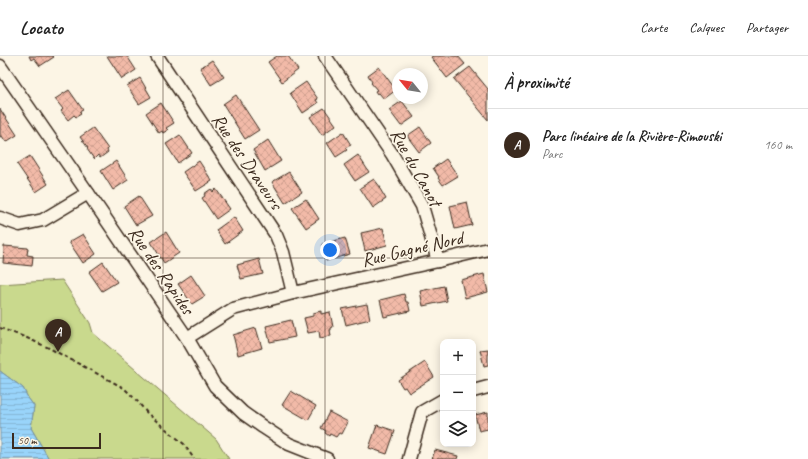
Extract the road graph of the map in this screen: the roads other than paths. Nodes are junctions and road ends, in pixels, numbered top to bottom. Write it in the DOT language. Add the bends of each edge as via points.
graph roads {
  1 [pos="158,56"];
  2 [pos="325,56"];
  3 [pos="0,66"];
  4 [pos="88,193"];
  5 [pos="0,218"];
  6 [pos="488,249"];
  7 [pos="438,261"];
  8 [pos="293,293"];
  9 [pos="187,338"];
  10 [pos="488,387"];
  11 [pos="476,390"];
  12 [pos="440,402"];
  13 [pos="326,459"];
  14 [pos="409,459"];
  1 -- 8 [label="street, Rue des Draveurs" via="276,235"];
  2 -- 7 [label="street, Rue du Canot" via="392,154 422,206"];
  3 -- 4 [label="street, Rue des Rapides"];
  4 -- 5 [label="street" via="43,220 20,225"];
  4 -- 9 [label="street, Rue des Rapides"];
  6 -- 7 [label="street, Rue Gagné Nord"];
  7 -- 8 [label="street, Rue Gagné Nord"];
  8 -- 9 [label="street, Rue Gagné Nord" via="233,309"];
  9 -- 13 [label="street, Rue des Rapides" via="215,386 243,413 290,444"];
  10 -- 11 [label="street"];
  12 -- 14 [label="street" via="422,412"];
}
